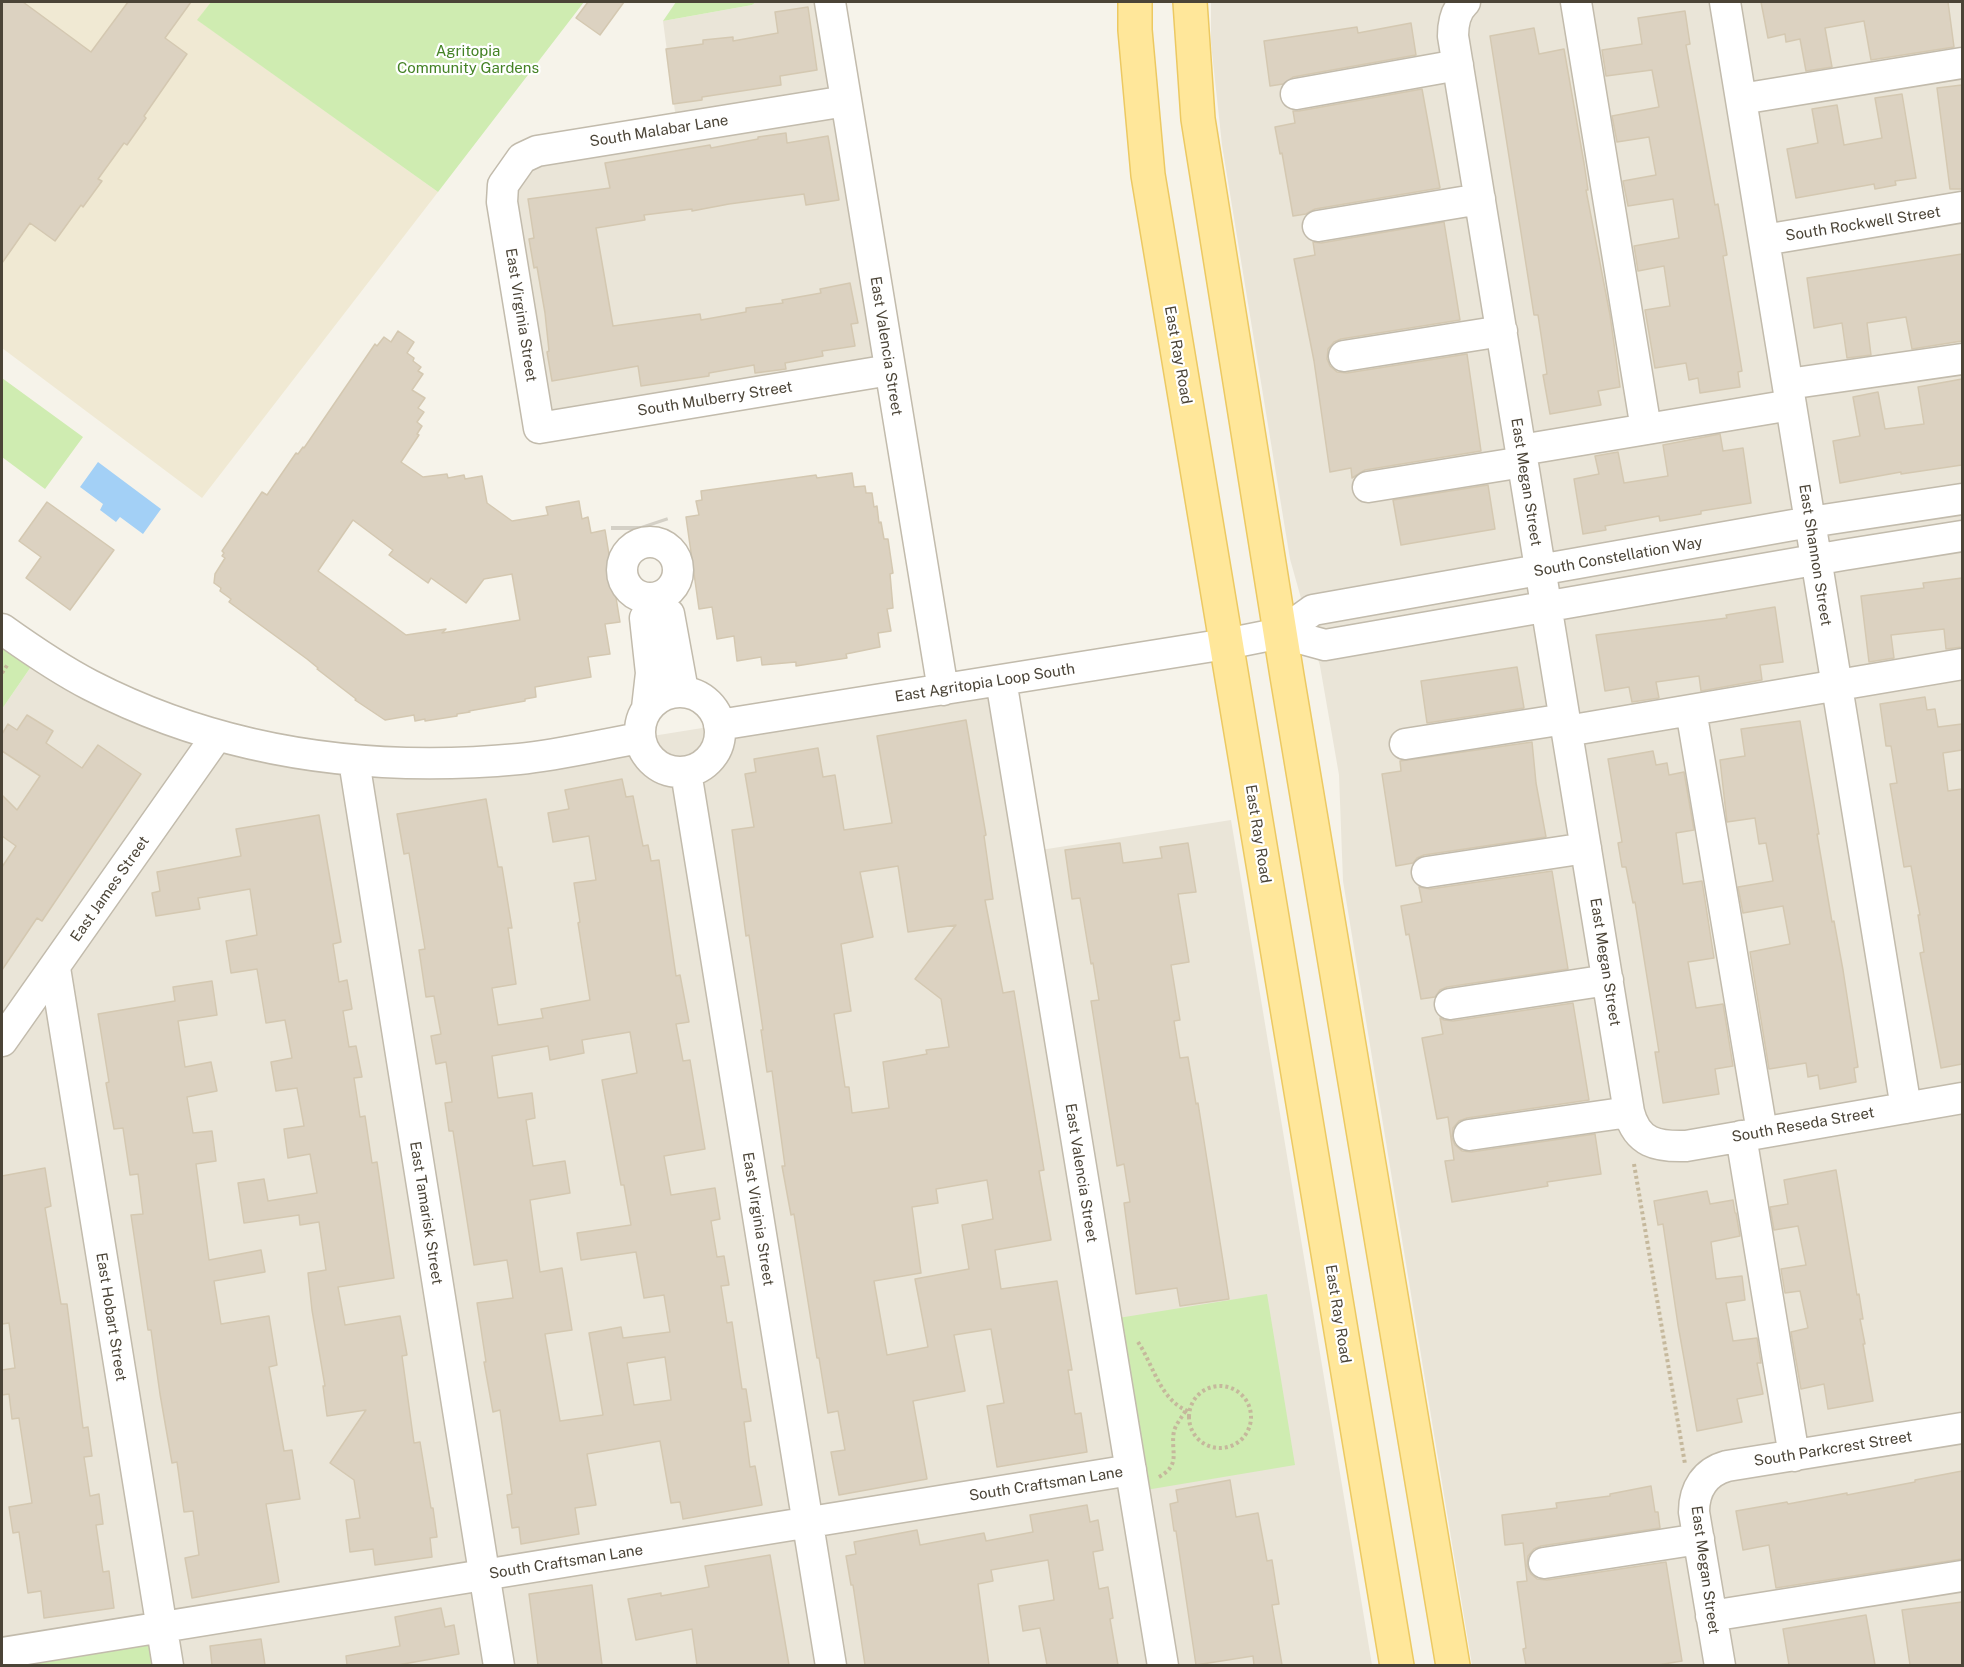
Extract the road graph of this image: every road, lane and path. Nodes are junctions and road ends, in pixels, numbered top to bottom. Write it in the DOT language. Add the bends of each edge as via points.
graph roads {
  1 [pos="830,2"];
  2 [pos="1135,2"];
  3 [pos="1191,2"];
  4 [pos="1464,2"];
  5 [pos="1575,2"];
  6 [pos="1725,2"];
  7 [pos="1962,63"];
  8 [pos="1458,65"];
  9 [pos="1296,94"];
  10 [pos="1741,99"];
  11 [pos="846,101"];
  12 [pos="1480,199"];
  13 [pos="502,201"];
  14 [pos="1962,207"];
  15 [pos="1318,226"];
  16 [pos="1764,240"];
  17 [pos="1502,331"];
  18 [pos="1344,356"];
  19 [pos="1962,359"];
  20 [pos="890,370"];
  21 [pos="1789,395"];
  22 [pos="539,428"];
  23 [pos="1646,429"];
  24 [pos="1522,456"];
  25 [pos="1368,487"];
  26 [pos="1962,499"];
  27 [pos="1810,522"];
  28 [pos="1962,536"];
  29 [pos="1816,560"];
  30 [pos="1540,571"];
  31 [pos="1546,606"];
  32 [pos="657,614"];
  33 [pos="2,629"];
  34 [pos="1253,639"];
  35 [pos="1962,664"];
  36 [pos="1001,680"];
  37 [pos="1837,685"];
  38 [pos="943,690"];
  39 [pos="684,691"];
  40 [pos="647,708"];
  41 [pos="1691,710"];
  42 [pos="720,725"];
  43 [pos="1566,725"];
  44 [pos="216,737"];
  45 [pos="640,738"];
  46 [pos="1405,744"];
  47 [pos="354,760"];
  48 [pos="686,772"];
  49 [pos="1586,848"];
  50 [pos="1426,872"];
  51 [pos="55,968"];
  52 [pos="1608,980"];
  53 [pos="1450,1004"];
  54 [pos="2,1041"];
  55 [pos="1962,1098"];
  56 [pos="1906,1108"];
  57 [pos="1629,1112"];
  58 [pos="1751,1134"];
  59 [pos="1469,1135"];
  60 [pos="1644,1138"];
  61 [pos="1107,1324"];
  62 [pos="1188,1411"];
  63 [pos="1962,1428"];
  64 [pos="1794,1456"];
  65 [pos="1132,1475"];
  66 [pos="1705,1478"];
  67 [pos="807,1522"];
  68 [pos="1699,1539"];
  69 [pos="1544,1563"];
  70 [pos="484,1575"];
  71 [pos="1962,1576"];
  72 [pos="1711,1616"];
  73 [pos="161,1627"];
  74 [pos="2,1653"];
  75 [pos="168,1665"];
  76 [pos="499,1665"];
  77 [pos="831,1665"];
  78 [pos="1163,1665"];
  79 [pos="1397,1665"];
  80 [pos="1453,1665"];
  81 [pos="1719,1665"];
  1 -- 11 [label="street, East Valencia Street"];
  2 -- 34 [label="main road, East Ray Road" via="1148,176"];
  3 -- 34 [label="main road, East Ray Road" via="1198,119"];
  4 -- 8 [label="street, East Megan Street" via="1453,29"];
  5 -- 23 [label="street"];
  6 -- 10 [label="street, East Shannon Street"];
  7 -- 10 [label="street"];
  8 -- 9 [label="street"];
  8 -- 12 [label="street, East Megan Street"];
  10 -- 16 [label="street, East Shannon Street"];
  11 -- 13 [label="street, South Malabar Lane" via="537,151 522,158 503,184"];
  11 -- 20 [label="street, East Valencia Street"];
  12 -- 15 [label="street"];
  12 -- 17 [label="street, East Megan Street"];
  13 -- 22 [label="street, East Virginia Street"];
  14 -- 16 [label="street, South Rockwell Street"];
  16 -- 21 [label="street, East Shannon Street"];
  17 -- 18 [label="street"];
  17 -- 24 [label="street, East Megan Street"];
  19 -- 21 [label="street"];
  20 -- 22 [label="street, South Mulberry Street"];
  20 -- 38 [label="street, East Valencia Street"];
  21 -- 23 [label="street"];
  21 -- 27 [label="street, East Shannon Street"];
  23 -- 24 [label="street"];
  24 -- 25 [label="street"];
  24 -- 30 [label="street, East Megan Street"];
  26 -- 27 [label="street, South Constellation Way"];
  27 -- 29 [label="street, East Shannon Street"];
  27 -- 30 [label="street, South Constellation Way"];
  28 -- 29 [label="street"];
  29 -- 31 [label="street"];
  29 -- 37 [label="street, East Shannon Street"];
  30 -- 31 [label="street, East Megan Street"];
  30 -- 34 [label="street, South Constellation Way" via="1313,610"];
  31 -- 34 [label="street" via="1325,645"];
  31 -- 43 [label="street, East Megan Street"];
  32 -- 32 [label="street" via="632,592 623,576 625,558 642,537 665,545 679,568 678,578"];
  32 -- 39 [label="street"];
  32 -- 40 [label="street"];
  33 -- 44 [label="street" via="90,686"];
  34 -- 36 [label="street, East Agritopia Loop South"];
  34 -- 79 [label="main road, East Ray Road"];
  34 -- 80 [label="main road, East Ray Road" via="1287,676"];
  35 -- 37 [label="street"];
  36 -- 38 [label="street, East Agritopia Loop South"];
  36 -- 61 [label="street, East Valencia Street"];
  37 -- 41 [label="street"];
  37 -- 56 [label="street, East Shannon Street"];
  38 -- 42 [label="street, East Agritopia Loop South"];
  39 -- 40 [label="street" via="663,695"];
  39 -- 42 [label="street" via="707,702"];
  40 -- 45 [label="street" via="639,728"];
  41 -- 43 [label="street"];
  41 -- 58 [label="street"];
  42 -- 48 [label="street" via="716,750 708,761"];
  43 -- 46 [label="street"];
  43 -- 49 [label="street, East Megan Street"];
  44 -- 47 [label="street"];
  44 -- 51 [label="street, East James Street"];
  45 -- 47 [label="street" via="520,759 422,764"];
  45 -- 48 [label="street" via="644,750 661,768"];
  47 -- 70 [label="street, East Tamarisk Street"];
  48 -- 67 [label="street, East Virginia Street"];
  49 -- 50 [label="street"];
  49 -- 52 [label="street, East Megan Street"];
  51 -- 54 [label="street, East James Street"];
  51 -- 73 [label="street, East Hobart Street"];
  52 -- 53 [label="street"];
  52 -- 57 [label="street, East Megan Street"];
  55 -- 56 [label="street, South Reseda Street"];
  56 -- 58 [label="street, South Reseda Street"];
  57 -- 59 [label="street"];
  57 -- 60 [label="street, East Megan Street"];
  58 -- 60 [label="street, South Reseda Street" via="1686,1146 1660,1145"];
  58 -- 64 [label="street"];
  60 -- 66 [label="path" via="1634,1164 1684,1463"];
  61 -- 62 [label="path" via="1129,1329 1168,1397"];
  61 -- 65 [label="street, East Valencia Street"];
  62 -- 62 [label="path" via="1193,1431 1212,1447 1235,1444 1250,1425 1247,1402 1226,1386 1200,1394"];
  62 -- 65 [label="path" via="1175,1428 1175,1456 1170,1469 1160,1477"];
  63 -- 64 [label="street, South Parkcrest Street"];
  64 -- 66 [label="street, South Parkcrest Street" via="1724,1467"];
  65 -- 67 [label="street, South Craftsman Lane"];
  65 -- 78 [label="street, East Valencia Street"];
  66 -- 68 [label="street, East Megan Street" via="1694,1502"];
  67 -- 70 [label="street, South Craftsman Lane"];
  67 -- 77 [label="street, East Virginia Street"];
  68 -- 69 [label="street"];
  68 -- 72 [label="street, East Megan Street"];
  70 -- 73 [label="street, South Craftsman Lane"];
  70 -- 76 [label="street, East Tamarisk Street"];
  71 -- 72 [label="street"];
  72 -- 81 [label="street, East Megan Street"];
  73 -- 74 [label="street, South Craftsman Lane"];
  73 -- 75 [label="street, East Hobart Street"];
}
